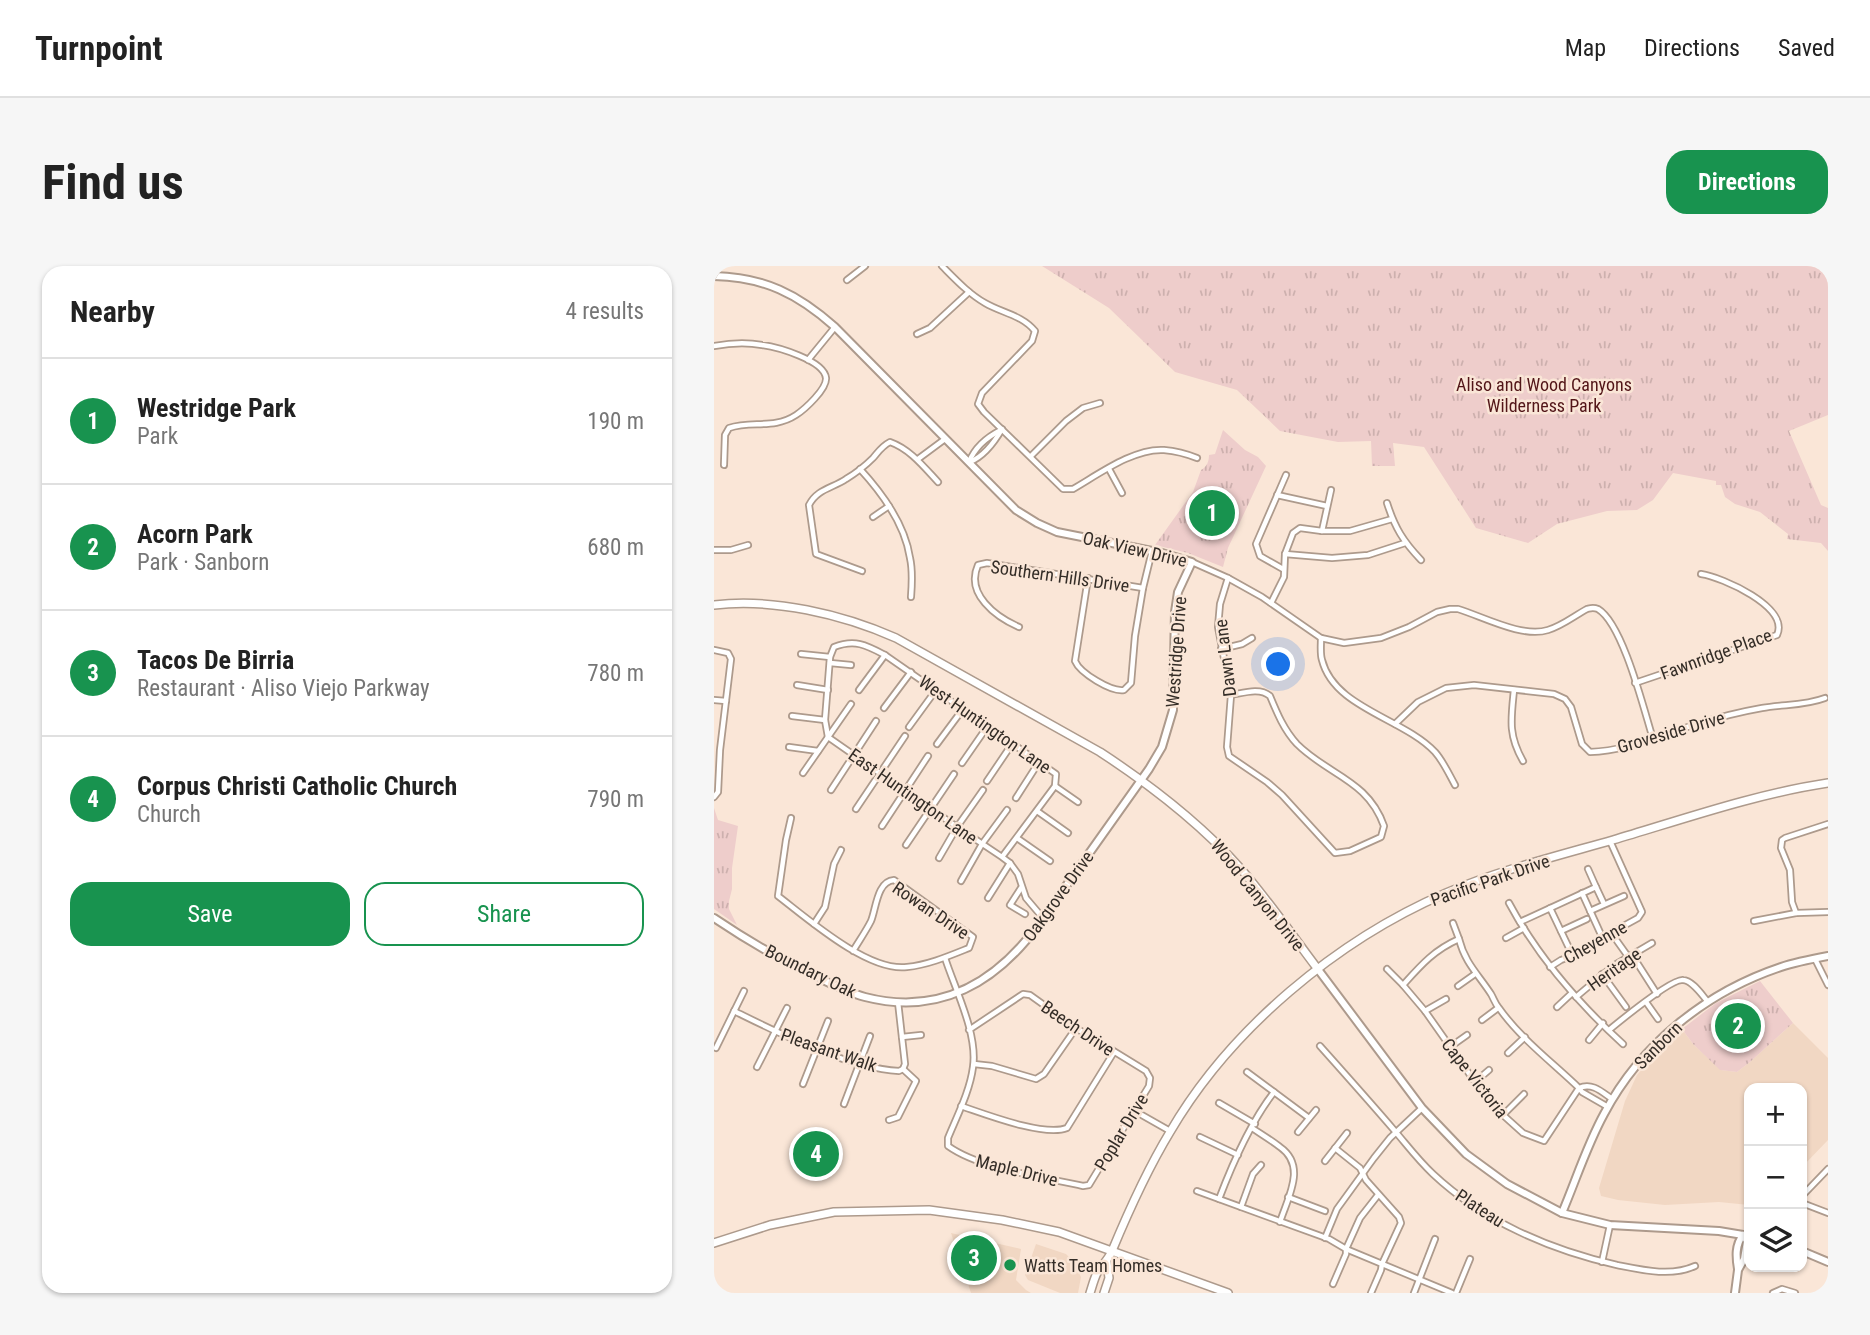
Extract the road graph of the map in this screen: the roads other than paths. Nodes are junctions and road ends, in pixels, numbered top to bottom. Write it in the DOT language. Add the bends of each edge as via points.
graph roads {
  1 [pos="865,266"];
  2 [pos="942,266"];
  3 [pos="714,276"];
  4 [pos="847,281"];
  5 [pos="969,292"];
  6 [pos="835,327"];
  7 [pos="917,334"];
  8 [pos="714,346"];
  9 [pos="808,360"];
  10 [pos="1100,402"];
  11 [pos="1002,429"];
  12 [pos="945,439"];
  13 [pos="985,440"];
  14 [pos="991,446"];
  15 [pos="1031,456"];
  16 [pos="1197,458"];
  17 [pos="918,459"];
  18 [pos="969,463"];
  19 [pos="724,466"];
  20 [pos="860,469"];
  21 [pos="1109,469"];
  22 [pos="1286,475"];
  23 [pos="938,482"];
  24 [pos="1331,490"];
  25 [pos="1122,493"];
  26 [pos="1277,495"];
  27 [pos="1387,503"];
  28 [pos="889,506"];
  29 [pos="1327,506"];
  30 [pos="873,517"];
  31 [pos="1392,519"];
  32 [pos="1322,531"];
  33 [pos="1405,543"];
  34 [pos="748,545"];
  35 [pos="714,550"];
  36 [pos="1152,551"];
  37 [pos="1285,554"];
  38 [pos="1421,559"];
  39 [pos="1192,562"];
  40 [pos="1283,569"];
  41 [pos="862,571"];
  42 [pos="1701,574"];
  43 [pos="1088,578"];
  44 [pos="1228,578"];
  45 [pos="1143,588"];
  46 [pos="911,597"];
  47 [pos="1271,603"];
  48 [pos="714,606"];
  49 [pos="1019,628"];
  50 [pos="1252,638"];
  51 [pos="1321,638"];
  52 [pos="1221,649"];
  53 [pos="714,650"];
  54 [pos="801,653"];
  55 [pos="885,655"];
  56 [pos="830,660"];
  57 [pos="851,665"];
  58 [pos="911,672"];
  59 [pos="1635,683"];
  60 [pos="797,685"];
  61 [pos="828,690"];
  62 [pos="859,690"];
  63 [pos="936,690"];
  64 [pos="1514,690"];
  65 [pos="1231,695"];
  66 [pos="1825,698"];
  67 [pos="714,701"];
  68 [pos="726,701"];
  69 [pos="850,704"];
  70 [pos="884,708"];
  71 [pos="963,709"];
  72 [pos="792,716"];
  73 [pos="825,720"];
  74 [pos="876,721"];
  75 [pos="1395,724"];
  76 [pos="909,727"];
  77 [pos="987,727"];
  78 [pos="905,736"];
  79 [pos="828,737"];
  80 [pos="1653,739"];
  81 [pos="937,744"];
  82 [pos="1012,744"];
  83 [pos="789,747"];
  84 [pos="717,750"];
  85 [pos="818,751"];
  86 [pos="854,754"];
  87 [pos="928,756"];
  88 [pos="1523,761"];
  89 [pos="1039,762"];
  90 [pos="962,763"];
  91 [pos="803,773"];
  92 [pos="880,773"];
  93 [pos="954,774"];
  94 [pos="1141,779"];
  95 [pos="987,781"];
  96 [pos="1828,783"];
  97 [pos="1455,785"];
  98 [pos="1055,786"];
  99 [pos="831,790"];
  100 [pos="983,790"];
  101 [pos="905,791"];
  102 [pos="714,797"];
  103 [pos="1016,798"];
  104 [pos="1078,802"];
  105 [pos="856,809"];
  106 [pos="930,809"];
  107 [pos="1007,810"];
  108 [pos="1037,811"];
  109 [pos="791,818"];
  110 [pos="1828,824"];
  111 [pos="882,827"];
  112 [pos="957,827"];
  113 [pos="1068,834"];
  114 [pos="1017,838"];
  115 [pos="1610,841"];
  116 [pos="982,844"];
  117 [pos="906,845"];
  118 [pos="841,850"];
  119 [pos="1002,857"];
  120 [pos="939,858"];
  121 [pos="1050,861"];
  122 [pos="1010,863"];
  123 [pos="1588,869"];
  124 [pos="961,881"];
  125 [pos="1021,887"];
  126 [pos="1596,887"];
  127 [pos="1582,893"];
  128 [pos="1624,896"];
  129 [pos="988,898"];
  130 [pos="1509,903"];
  131 [pos="1604,904"];
  132 [pos="1550,908"];
  133 [pos="1590,911"];
  134 [pos="1828,912"];
  135 [pos="1796,913"];
  136 [pos="1025,914"];
  137 [pos="714,918"];
  138 [pos="1043,918"];
  139 [pos="1587,919"];
  140 [pos="1754,921"];
  141 [pos="1520,922"];
  142 [pos="1453,923"];
  143 [pos="814,924"];
  144 [pos="1524,928"];
  145 [pos="1561,931"];
  146 [pos="1506,938"];
  147 [pos="1459,939"];
  148 [pos="1603,939"];
  149 [pos="1618,942"];
  150 [pos="1652,943"];
  151 [pos="1569,948"];
  152 [pos="853,951"];
  153 [pos="1630,956"];
  154 [pos="1828,956"];
  155 [pos="945,958"];
  156 [pos="1815,959"];
  157 [pos="1550,967"];
  158 [pos="1317,968"];
  159 [pos="1387,970"];
  160 [pos="1475,974"];
  161 [pos="1602,974"];
  162 [pos="1403,985"];
  163 [pos="1828,985"];
  164 [pos="1458,986"];
  165 [pos="744,991"];
  166 [pos="957,993"];
  167 [pos="1657,993"];
  168 [pos="1574,995"];
  169 [pos="1446,999"];
  170 [pos="898,1002"];
  171 [pos="1646,1002"];
  172 [pos="1708,1002"];
  173 [pos="1557,1007"];
  174 [pos="1626,1007"];
  175 [pos="788,1008"];
  176 [pos="1498,1008"];
  177 [pos="734,1011"];
  178 [pos="1425,1011"];
  179 [pos="1658,1019"];
  180 [pos="1482,1020"];
  181 [pos="828,1021"];
  182 [pos="1602,1023"];
  183 [pos="1076,1028"];
  184 [pos="969,1030"];
  185 [pos="1609,1030"];
  186 [pos="776,1032"];
  187 [pos="921,1035"];
  188 [pos="1467,1035"];
  189 [pos="870,1036"];
  190 [pos="902,1037"];
  191 [pos="1525,1037"];
  192 [pos="1589,1040"];
  193 [pos="1623,1044"];
  194 [pos="1320,1046"];
  195 [pos="1450,1047"];
  196 [pos="716,1048"];
  197 [pos="817,1049"];
  198 [pos="1114,1052"];
  199 [pos="1508,1053"];
  200 [pos="860,1063"];
  201 [pos="974,1064"];
  202 [pos="757,1067"];
  203 [pos="903,1069"];
  204 [pos="1489,1070"];
  205 [pos="1247,1072"];
  206 [pos="1150,1078"];
  207 [pos="1475,1082"];
  208 [pos="803,1084"];
  209 [pos="1579,1088"];
  210 [pos="1274,1092"];
  211 [pos="1524,1094"];
  212 [pos="1612,1099"];
  213 [pos="1219,1103"];
  214 [pos="844,1104"];
  215 [pos="961,1106"];
  216 [pos="1608,1107"];
  217 [pos="1422,1108"];
  218 [pos="1133,1110"];
  219 [pos="1316,1110"];
  220 [pos="1503,1115"];
  221 [pos="1309,1118"];
  222 [pos="890,1120"];
  223 [pos="1253,1126"];
  224 [pos="1170,1131"];
  225 [pos="1298,1132"];
  226 [pos="1396,1132"];
  227 [pos="1347,1133"];
  228 [pos="1200,1137"];
  229 [pos="1335,1148"];
  230 [pos="1238,1155"];
  231 [pos="1325,1161"];
  232 [pos="1261,1165"];
  233 [pos="1828,1169"];
  234 [pos="1363,1175"];
  235 [pos="1088,1185"];
  236 [pos="1197,1191"];
  237 [pos="1807,1191"];
  238 [pos="1378,1195"];
  239 [pos="1289,1197"];
  240 [pos="1219,1199"];
  241 [pos="1807,1205"];
  242 [pos="1241,1208"];
  243 [pos="1325,1211"];
  244 [pos="1562,1213"];
  245 [pos="1828,1213"];
  246 [pos="1280,1222"];
  247 [pos="1610,1225"];
  248 [pos="1744,1236"];
  249 [pos="1325,1238"];
  250 [pos="1435,1239"];
  251 [pos="714,1243"];
  252 [pos="1346,1249"];
  253 [pos="1112,1251"];
  254 [pos="1807,1253"];
  255 [pos="1471,1259"];
  256 [pos="1744,1259"];
  257 [pos="1107,1262"];
  258 [pos="1602,1262"];
  259 [pos="1828,1262"];
  260 [pos="1382,1264"];
  261 [pos="1695,1266"];
  262 [pos="1420,1279"];
  263 [pos="1333,1284"];
  264 [pos="1775,1292"];
  265 [pos="1090,1293"];
  266 [pos="1104,1293"];
  267 [pos="1228,1293"];
  268 [pos="1371,1293"];
  269 [pos="1414,1293"];
  270 [pos="1454,1293"];
  271 [pos="1735,1293"];
  272 [pos="1795,1293"];
  1 -- 4 [label="street"];
  2 -- 5 [label="street"];
  3 -- 6 [label="street, Oak View Drive" via="750,279 785,290"];
  5 -- 7 [label="street" via="930,328"];
  5 -- 11 [label="street" via="1028,322 1035,331 1032,341 982,393 978,404"];
  6 -- 9 [label="street"];
  6 -- 12 [label="street, Oak View Drive"];
  8 -- 9 [label="street" via="762,345"];
  9 -- 19 [label="street" via="825,374 827,380 820,392 796,415 781,422 729,428"];
  10 -- 15 [label="street" via="1066,421"];
  11 -- 13 [label="street"];
  11 -- 14 [label="street"];
  11 -- 15 [label="street"];
  12 -- 17 [label="street"];
  12 -- 18 [label="street, Oak View Drive"];
  13 -- 14 [label="street"];
  13 -- 18 [label="street"];
  14 -- 18 [label="street"];
  15 -- 21 [label="street" via="1063,489 1073,489"];
  16 -- 21 [label="street" via="1163,450 1143,452"];
  17 -- 20 [label="street" via="890,442"];
  17 -- 23 [label="street"];
  18 -- 36 [label="street, Oak View Drive" via="1016,510 1037,523 1057,532"];
  20 -- 28 [label="street"];
  20 -- 41 [label="street" via="823,490 810,505 816,554"];
  21 -- 25 [label="street"];
  22 -- 26 [label="street"];
  24 -- 29 [label="street"];
  26 -- 29 [label="street"];
  26 -- 40 [label="street" via="1256,544 1260,556"];
  27 -- 31 [label="street"];
  28 -- 30 [label="street"];
  28 -- 46 [label="street" via="910,558"];
  29 -- 32 [label="street"];
  31 -- 32 [label="street" via="1350,531"];
  31 -- 33 [label="street"];
  32 -- 37 [label="street" via="1300,528 1293,533"];
  33 -- 37 [label="street" via="1369,554 1332,558"];
  33 -- 38 [label="street"];
  34 -- 35 [label="street"];
  36 -- 39 [label="street, Oak View Drive"];
  36 -- 45 [label="street"];
  37 -- 40 [label="street"];
  39 -- 44 [label="street, Oak View Drive"];
  39 -- 94 [label="street, Westridge Drive" via="1178,592 1175,612 1173,710 1162,747"];
  40 -- 47 [label="street" via="1284,577"];
  42 -- 59 [label="street, Fawnridge Place" via="1756,598 1776,617 1777,635"];
  43 -- 45 [label="street, Southern Hills Drive"];
  43 -- 45 [label="street" via="1075,660 1078,668 1114,690 1124,690 1131,683"];
  43 -- 49 [label="street, Southern Hills Drive" via="978,565 975,585 988,609"];
  44 -- 47 [label="street, Oak View Drive"];
  44 -- 52 [label="street, Dawn Lane" via="1218,616"];
  47 -- 51 [label="street, Oak View Drive"];
  48 -- 94 [label="main road, Wood Canyon Drive" via="783,606 875,629"];
  50 -- 52 [label="street"];
  51 -- 59 [label="street, Oak View Drive" via="1344,643 1381,638 1450,609 1528,632 1542,631 1592,608 1598,609 1615,631"];
  51 -- 75 [label="street" via="1329,679 1343,695"];
  52 -- 65 [label="street, Dawn Lane"];
  53 -- 68 [label="street" via="728,653 731,659"];
  54 -- 56 [label="street"];
  55 -- 56 [label="street, West Huntington Lane" via="863,644 845,643 834,647"];
  55 -- 58 [label="street, West Huntington Lane"];
  55 -- 62 [label="street"];
  56 -- 57 [label="street"];
  56 -- 61 [label="street"];
  58 -- 63 [label="street, West Huntington Lane"];
  58 -- 70 [label="street"];
  59 -- 80 [label="street, Oak View Drive"];
  60 -- 61 [label="street"];
  61 -- 73 [label="street"];
  63 -- 71 [label="street, West Huntington Lane"];
  63 -- 76 [label="street"];
  64 -- 75 [label="street, Groveside Drive" via="1474,685 1446,688 1418,702"];
  64 -- 80 [label="street, Groveside Drive" via="1565,699 1582,744 1590,752"];
  64 -- 88 [label="street" via="1511,727"];
  65 -- 65 [label="street, Dawn Lane" via="1228,756 1268,782 1335,853 1381,837 1384,826 1361,789 1297,743 1266,692"];
  66 -- 80 [label="street, Groveside Drive" via="1764,707"];
  67 -- 68 [label="street"];
  68 -- 84 [label="street"];
  69 -- 79 [label="street"];
  71 -- 77 [label="street, West Huntington Lane"];
  71 -- 81 [label="street"];
  72 -- 73 [label="street"];
  73 -- 79 [label="street"];
  74 -- 86 [label="street"];
  75 -- 97 [label="street" via="1434,751"];
  77 -- 82 [label="street, West Huntington Lane"];
  77 -- 90 [label="street"];
  78 -- 92 [label="street"];
  79 -- 85 [label="street"];
  79 -- 86 [label="street, East Huntington Lane"];
  82 -- 89 [label="street, West Huntington Lane"];
  82 -- 95 [label="street"];
  83 -- 85 [label="street"];
  84 -- 102 [label="street" via="718,792"];
  85 -- 91 [label="street"];
  86 -- 92 [label="street, East Huntington Lane"];
  86 -- 99 [label="street"];
  87 -- 101 [label="street"];
  89 -- 98 [label="street, West Huntington Lane" via="1056,774"];
  89 -- 103 [label="street"];
  92 -- 101 [label="street, East Huntington Lane"];
  92 -- 105 [label="street"];
  93 -- 106 [label="street"];
  94 -- 138 [label="street, Oakgrove Drive"];
  94 -- 158 [label="main road, Wood Canyon Drive" via="1233,861"];
  96 -- 115 [label="main road, Pacific Park Drive" via="1764,796"];
  98 -- 104 [label="street"];
  98 -- 108 [label="street, West Huntington Lane"];
  100 -- 112 [label="street"];
  101 -- 106 [label="street, East Huntington Lane"];
  101 -- 111 [label="street"];
  106 -- 112 [label="street, East Huntington Lane"];
  106 -- 117 [label="street"];
  107 -- 116 [label="street"];
  108 -- 113 [label="street"];
  108 -- 114 [label="street, West Huntington Lane"];
  109 -- 143 [label="street" via="778,896"];
  110 -- 135 [label="street" via="1782,841"];
  112 -- 116 [label="street, East Huntington Lane"];
  112 -- 120 [label="street"];
  114 -- 119 [label="street, West Huntington Lane"];
  114 -- 121 [label="street"];
  115 -- 148 [label="street, Cheyenne" via="1642,912"];
  115 -- 158 [label="main road, Pacific Park Drive" via="1446,893 1397,916"];
  116 -- 119 [label="street, East Huntington Lane"];
  116 -- 124 [label="street"];
  118 -- 143 [label="street" via="825,907"];
  119 -- 122 [label="street, East Huntington Lane"];
  122 -- 125 [label="street, East Huntington Lane"];
  122 -- 129 [label="street"];
  123 -- 126 [label="street"];
  125 -- 136 [label="street" via="1010,905"];
  125 -- 138 [label="street, East Huntington Lane"];
  126 -- 127 [label="street"];
  126 -- 131 [label="street"];
  127 -- 132 [label="street"];
  127 -- 133 [label="street"];
  128 -- 131 [label="street"];
  130 -- 141 [label="street"];
  131 -- 133 [label="street"];
  132 -- 141 [label="street"];
  132 -- 145 [label="street"];
  133 -- 148 [label="street"];
  134 -- 135 [label="street"];
  135 -- 140 [label="street"];
  137 -- 170 [label="street, Boundary Oak" via="768,952 844,990"];
  138 -- 166 [label="street, Oakgrove Drive" via="1002,967"];
  139 -- 145 [label="street"];
  141 -- 144 [label="street"];
  142 -- 147 [label="street"];
  143 -- 152 [label="street"];
  144 -- 146 [label="street"];
  144 -- 157 [label="street"];
  145 -- 151 [label="street"];
  147 -- 160 [label="street"];
  147 -- 162 [label="street" via="1425,960"];
  148 -- 157 [label="street, Cheyenne"];
  149 -- 153 [label="street"];
  150 -- 153 [label="street, Heritage"];
  152 -- 155 [label="street" via="892,967"];
  152 -- 155 [label="street, Rowan Drive" via="871,920 876,900 887,881 894,880 974,937 969,947"];
  153 -- 161 [label="street, Heritage"];
  153 -- 167 [label="street"];
  154 -- 156 [label="street, Sanborn"];
  155 -- 166 [label="street"];
  156 -- 163 [label="street"];
  156 -- 172 [label="street, Sanborn" via="1734,986"];
  157 -- 168 [label="street"];
  158 -- 217 [label="street, Wood Canyon Drive"];
  158 -- 224 [label="main road, Pacific Park Drive" via="1241,1038"];
  159 -- 162 [label="street, Cape Victoria"];
  160 -- 164 [label="street"];
  160 -- 176 [label="street"];
  161 -- 168 [label="street, Heritage"];
  161 -- 174 [label="street"];
  162 -- 178 [label="street, Cape Victoria"];
  165 -- 177 [label="street"];
  166 -- 170 [label="street, Boundary Oak"];
  166 -- 184 [label="street"];
  167 -- 171 [label="street"];
  167 -- 172 [label="street" via="1685,979"];
  168 -- 173 [label="street, Heritage"];
  168 -- 182 [label="street"];
  169 -- 178 [label="street"];
  170 -- 190 [label="street, Pleasant Walk"];
  171 -- 179 [label="street"];
  171 -- 185 [label="street"];
  172 -- 212 [label="street, Sanborn" via="1661,1039"];
  175 -- 186 [label="street"];
  176 -- 180 [label="street"];
  176 -- 191 [label="street"];
  177 -- 186 [label="street, Pleasant Walk"];
  177 -- 196 [label="street"];
  178 -- 195 [label="street, Cape Victoria"];
  181 -- 197 [label="street"];
  182 -- 185 [label="street"];
  182 -- 192 [label="street"];
  183 -- 184 [label="street, Beech Drive" via="1023,994"];
  183 -- 198 [label="street, Beech Drive"];
  183 -- 201 [label="street" via="1036,1079"];
  184 -- 201 [label="street"];
  185 -- 193 [label="street"];
  186 -- 197 [label="street, Pleasant Walk"];
  186 -- 202 [label="street"];
  187 -- 190 [label="street"];
  188 -- 195 [label="street"];
  189 -- 200 [label="street"];
  190 -- 203 [label="street, Pleasant Walk"];
  191 -- 199 [label="street"];
  191 -- 209 [label="street"];
  194 -- 226 [label="street, Plateau"];
  195 -- 207 [label="street, Cape Victoria"];
  197 -- 200 [label="street, Pleasant Walk"];
  197 -- 208 [label="street"];
  198 -- 206 [label="street, Beech Drive"];
  198 -- 215 [label="street" via="1067,1128 1059,1131 1009,1122"];
  200 -- 203 [label="street, Pleasant Walk"];
  200 -- 214 [label="street"];
  201 -- 215 [label="street"];
  203 -- 222 [label="street" via="916,1081 898,1117"];
  204 -- 207 [label="street"];
  205 -- 210 [label="street"];
  206 -- 218 [label="street, Poplar Drive"];
  207 -- 220 [label="street, Cape Victoria"];
  209 -- 212 [label="street" via="1594,1087"];
  209 -- 216 [label="street"];
  209 -- 220 [label="street, Cape Victoria" via="1544,1141 1523,1133"];
  210 -- 221 [label="street"];
  210 -- 223 [label="street"];
  211 -- 220 [label="street"];
  212 -- 216 [label="street, Sanborn"];
  213 -- 223 [label="street"];
  215 -- 235 [label="street, Maple Drive" via="948,1146 963,1156"];
  216 -- 244 [label="street, Sanborn"];
  217 -- 226 [label="street"];
  217 -- 244 [label="street, Wood Canyon Drive" via="1466,1154 1507,1184"];
  218 -- 224 [label="street"];
  218 -- 235 [label="street, Poplar Drive"];
  219 -- 221 [label="street"];
  221 -- 225 [label="street"];
  223 -- 230 [label="street"];
  223 -- 239 [label="street" via="1289,1155 1296,1178"];
  224 -- 253 [label="main road, Pacific Park Drive"];
  226 -- 234 [label="street"];
  226 -- 258 [label="street, Plateau" via="1433,1174 1473,1206 1535,1239"];
  227 -- 229 [label="street"];
  228 -- 230 [label="street"];
  229 -- 231 [label="street"];
  229 -- 234 [label="street"];
  230 -- 240 [label="street"];
  232 -- 242 [label="street"];
  233 -- 237 [label="street"];
  234 -- 238 [label="street"];
  234 -- 249 [label="street" via="1337,1209"];
  236 -- 240 [label="street"];
  238 -- 252 [label="street" via="1360,1218"];
  238 -- 260 [label="street" via="1401,1223"];
  239 -- 243 [label="street"];
  239 -- 246 [label="street"];
  240 -- 242 [label="street"];
  241 -- 245 [label="street"];
  242 -- 246 [label="street"];
  244 -- 247 [label="street, Wood Canyon Drive"];
  246 -- 249 [label="street"];
  247 -- 248 [label="street, Wood Canyon Drive"];
  247 -- 258 [label="street"];
  249 -- 252 [label="street"];
  250 -- 262 [label="street"];
  251 -- 253 [label="main road" via="834,1212 929,1210 1059,1232"];
  252 -- 260 [label="street"];
  252 -- 263 [label="street"];
  253 -- 257 [label="main road, Pacific Park Drive"];
  253 -- 267 [label="main road"];
  254 -- 259 [label="street"];
  255 -- 270 [label="street"];
  256 -- 271 [label="street"];
  257 -- 265 [label="main road, Pacific Park Drive"];
  257 -- 266 [label="main road, Pacific Park Drive" via="1110,1278"];
  258 -- 261 [label="street, Plateau" via="1670,1272"];
  260 -- 262 [label="street"];
  260 -- 268 [label="street"];
  262 -- 269 [label="street"];
  262 -- 270 [label="street"];
  264 -- 272 [label="street"];
}
